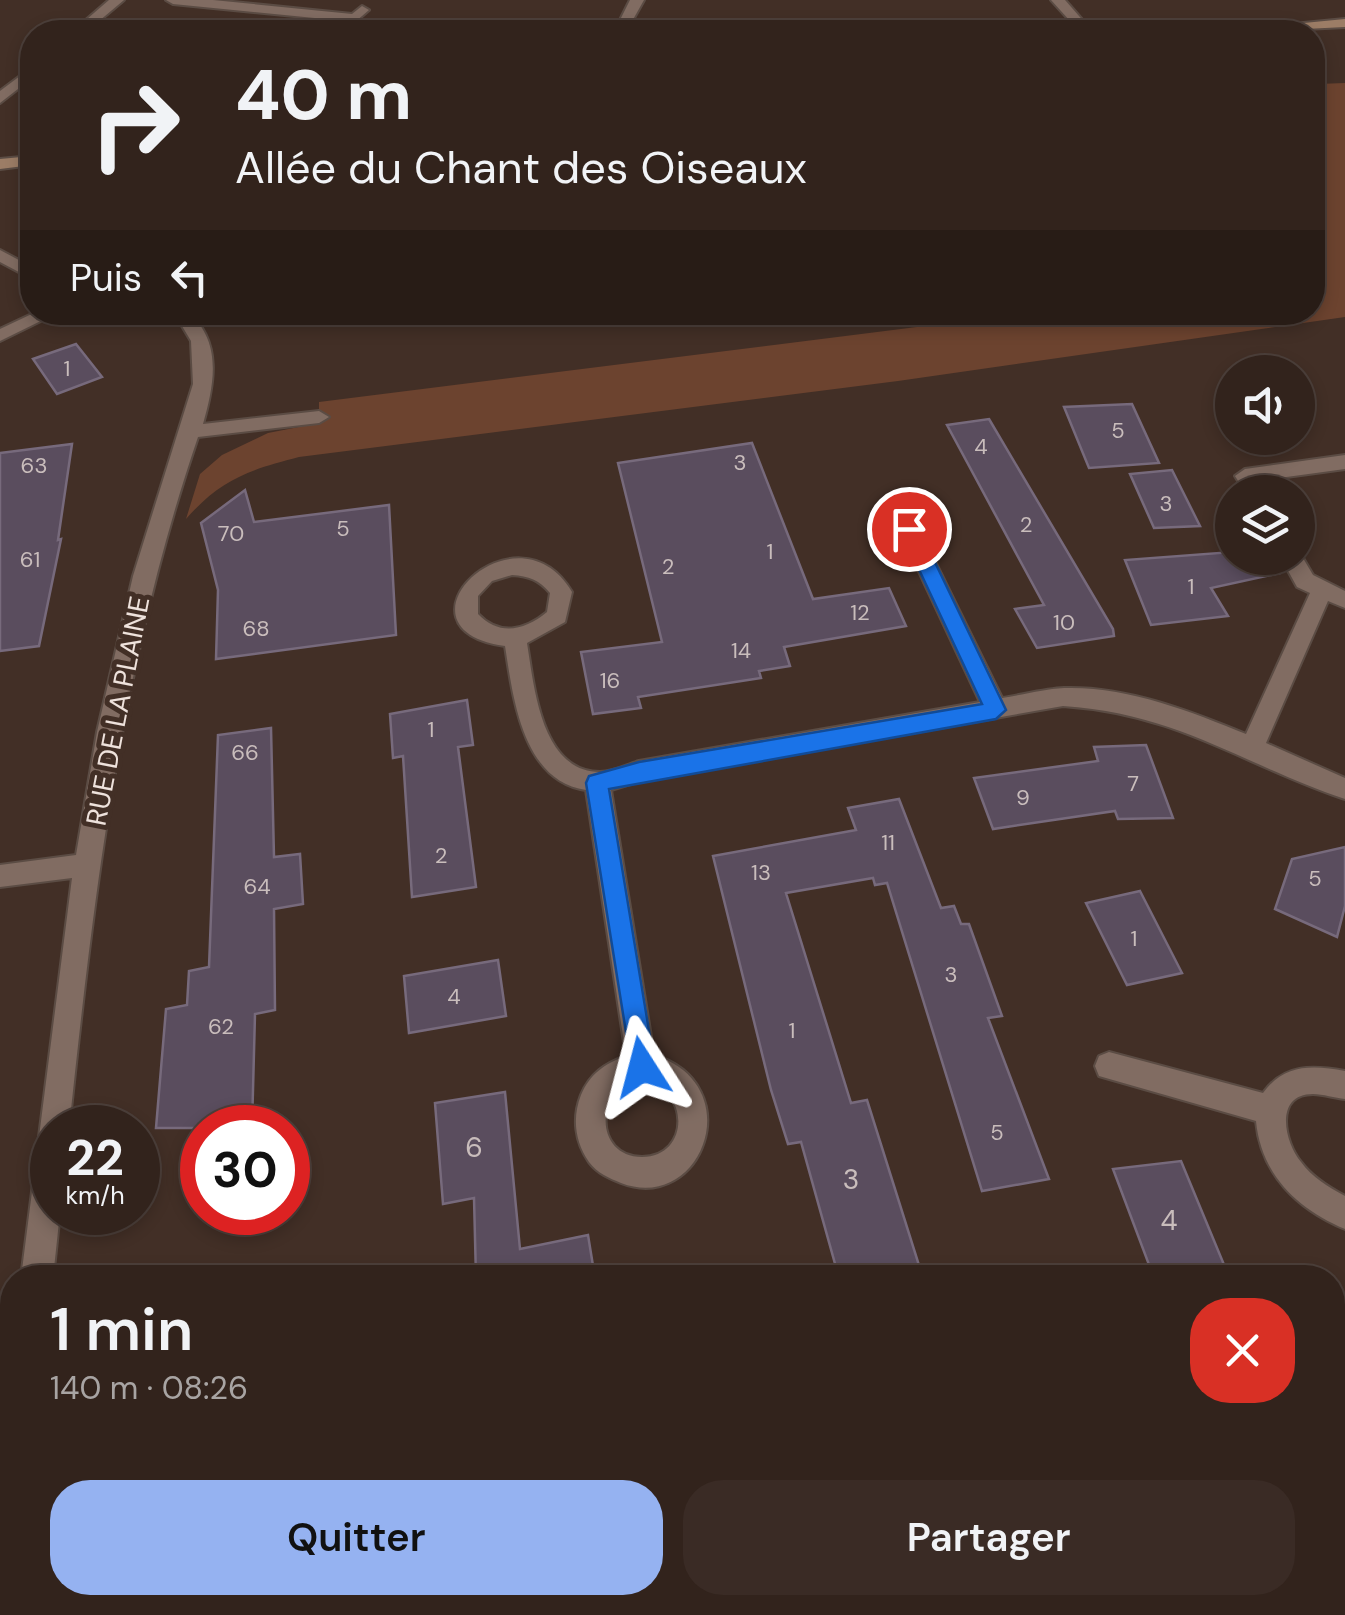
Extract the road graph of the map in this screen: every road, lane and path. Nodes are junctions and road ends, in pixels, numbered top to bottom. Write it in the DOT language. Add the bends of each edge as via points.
graph roads {
  1 [pos="117,0"];
  2 [pos="173,0"];
  3 [pos="1058,0"];
  4 [pos="362,10"];
  5 [pos="93,20"];
  6 [pos="1077,20"];
  7 [pos="20,81"];
  8 [pos="0,98"];
  9 [pos="24,325"];
  10 [pos="189,325"];
  11 [pos="0,336"];
  12 [pos="319,417"];
  13 [pos="191,432"];
  14 [pos="1345,462"];
  15 [pos="1252,475"];
  16 [pos="909,529"];
  17 [pos="1302,575"];
  18 [pos="1334,596"];
  19 [pos="515,638"];
  20 [pos="996,710"];
  21 [pos="1252,748"];
  22 [pos="597,783"];
  23 [pos="1345,789"];
  24 [pos="89,865"];
  25 [pos="0,876"];
  26 [pos="1109,1066"];
  27 [pos="642,1067"];
  28 [pos="1345,1084"];
  29 [pos="57,1105"];
  30 [pos="1270,1110"];
  31 [pos="1345,1213"];
  32 [pos="42,1235"];
  33 [pos="38,1265"];
  1 -- 5 [label="street"];
  2 -- 4 [label="street" via="355,18"];
  3 -- 6 [label="street"];
  7 -- 8 [label="street"];
  9 -- 11 [label="street"];
  10 -- 13 [label="street, RUE DE LA PLAINE" via="203,357"];
  12 -- 13 [label="street"];
  13 -- 24 [label="street, RUE DE LA PLAINE" via="132,626"];
  14 -- 15 [label="street"];
  16 -- 20 [label="street"];
  17 -- 18 [label="street"];
  18 -- 21 [label="street"];
  19 -- 22 [label="street" via="538,740 570,776"];
  20 -- 21 [label="street" via="1063,697 1119,700"];
  20 -- 22 [label="street"];
  21 -- 23 [label="street"];
  22 -- 27 [label="street"];
  24 -- 25 [label="street"];
  24 -- 29 [label="street, RUE DE LA PLAINE"];
  26 -- 30 [label="street"];
  28 -- 30 [label="street" via="1297,1082"];
  30 -- 31 [label="street" via="1274,1150 1285,1171 1301,1189"];
  32 -- 33 [label="street"];
}
